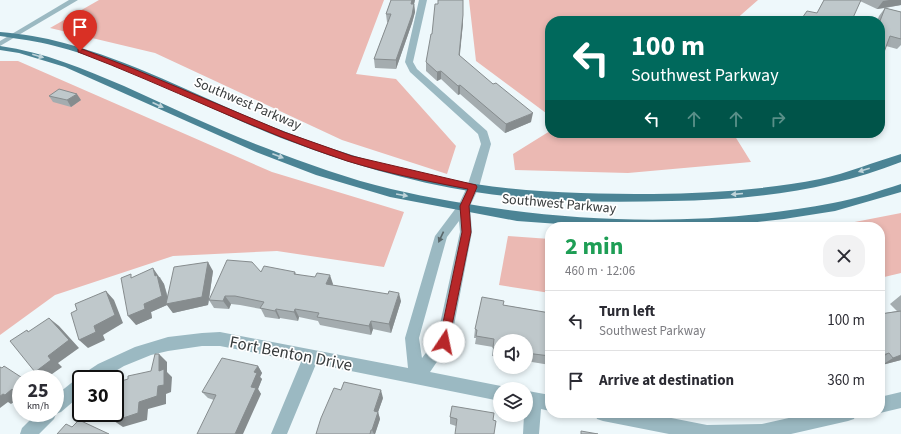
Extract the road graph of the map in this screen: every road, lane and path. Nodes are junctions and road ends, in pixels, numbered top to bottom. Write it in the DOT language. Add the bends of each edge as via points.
graph roads {
  1 [pos="74,0"];
  2 [pos="423,0"];
  3 [pos="0,34"];
  4 [pos="14,36"];
  5 [pos="0,44"];
  6 [pos="0,48"];
  7 [pos="901,158"];
  8 [pos="473,187"];
  9 [pos="901,188"];
  10 [pos="464,206"];
  11 [pos="574,222"];
  12 [pos="718,222"];
  13 [pos="311,357"];
  14 [pos="104,370"];
  15 [pos="417,376"];
  16 [pos="72,392"];
  17 [pos="493,392"];
  18 [pos="64,399"];
  19 [pos="537,400"];
  20 [pos="901,400"];
  21 [pos="885,404"];
  22 [pos="629,418"];
  23 [pos="825,418"];
  24 [pos="39,422"];
  25 [pos="28,434"];
  26 [pos="279,434"];
  27 [pos="531,434"];
  1 -- 4 [label="street"];
  2 -- 8 [label="street" via="409,62 413,70 483,133 486,144"];
  3 -- 4 [label="main road, Southwest Parkway"];
  4 -- 5 [label="street"];
  4 -- 8 [label="main road, Southwest Parkway" via="68,47 104,59 281,134 350,159"];
  6 -- 10 [label="main road, Southwest Parkway, one-way" via="68,65 260,150 320,172 390,193"];
  7 -- 8 [label="main road, Southwest Parkway, one-way" via="821,182 772,191 714,196 568,196 514,193"];
  8 -- 10 [label="street"];
  9 -- 12 [label="main road, Southwest Parkway" via="835,207"];
  10 -- 11 [label="main road, Southwest Parkway" via="517,217"];
  10 -- 15 [label="street" via="466,232 444,342"];
  10 -- 15 [label="street, one-way" via="441,236 412,338"];
  13 -- 14 [label="street, Fort Benton Drive" via="220,339 195,339 141,352"];
  13 -- 15 [label="street, Fort Benton Drive"];
  13 -- 26 [label="street"];
  15 -- 17 [label="street, Fort Benton Drive"];
  16 -- 18 [label="street"];
  19 -- 27 [label="street"];
  20 -- 21 [label="street"];
  22 -- 23 [label="street" via="707,433 762,432"];
  24 -- 25 [label="street"];
}
